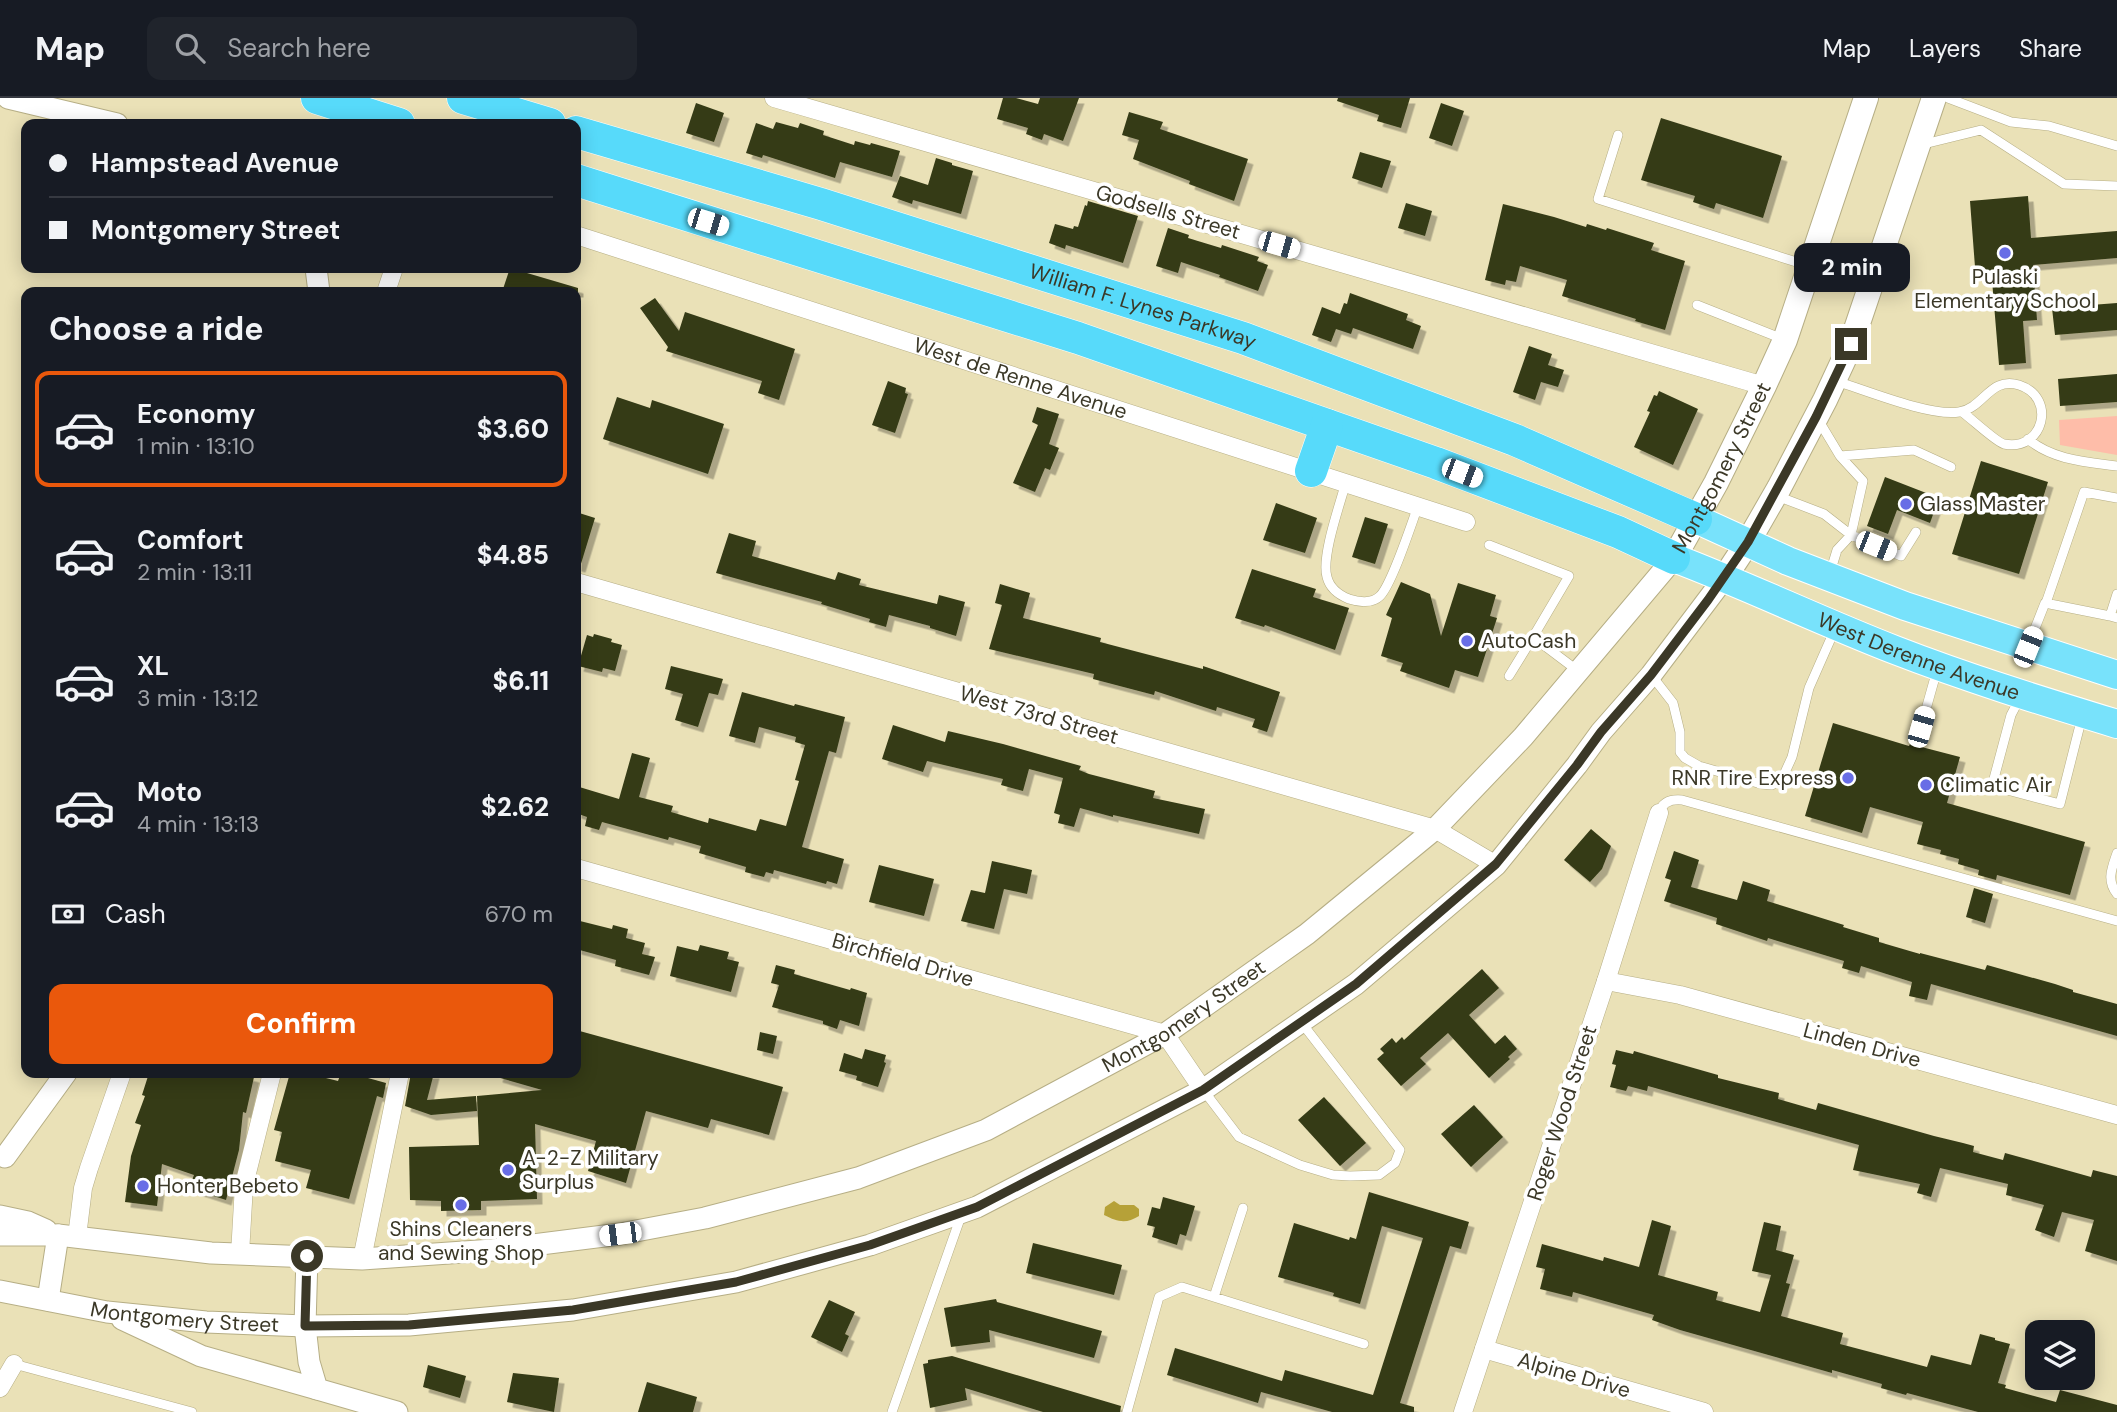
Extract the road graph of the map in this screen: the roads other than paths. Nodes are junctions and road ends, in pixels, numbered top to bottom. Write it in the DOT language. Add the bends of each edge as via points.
graph roads {
  1 [pos="8,98"];
  2 [pos="317,98"];
  3 [pos="463,98"];
  4 [pos="500,98"];
  5 [pos="774,98"];
  6 [pos="1867,98"];
  7 [pos="1934,98"];
  8 [pos="1948,98"];
  9 [pos="1988,114"];
  10 [pos="96,119"];
  11 [pos="383,119"];
  12 [pos="532,119"];
  13 [pos="537,119"];
  14 [pos="1981,130"];
  15 [pos="581,133"];
  16 [pos="1618,135"];
  17 [pos="1918,146"];
  18 [pos="2117,146"];
  19 [pos="581,182"];
  20 [pos="2117,186"];
  21 [pos="581,237"];
  22 [pos="1810,266"];
  23 [pos="1697,305"];
  24 [pos="1784,340"];
  25 [pos="1834,380"];
  26 [pos="1765,386"];
  27 [pos="1962,412"];
  28 [pos="1816,417"];
  29 [pos="1327,425"];
  30 [pos="2028,439"];
  31 [pos="1840,456"];
  32 [pos="2117,466"];
  33 [pos="1951,467"];
  34 [pos="1311,471"];
  35 [pos="1346,482"];
  36 [pos="1775,496"];
  37 [pos="2117,498"];
  38 [pos="1418,506"];
  39 [pos="1696,519"];
  40 [pos="1466,522"];
  41 [pos="1916,532"];
  42 [pos="1852,536"];
  43 [pos="1748,542"];
  44 [pos="1489,545"];
  45 [pos="1674,558"];
  46 [pos="1725,577"];
  47 [pos="1829,577"];
  48 [pos="581,583"];
  49 [pos="2117,594"];
  50 [pos="2046,603"];
  51 [pos="2113,617"];
  52 [pos="1837,625"];
  53 [pos="1533,637"];
  54 [pos="2028,647"];
  55 [pos="1939,665"];
  56 [pos="1579,672"];
  57 [pos="1651,675"];
  58 [pos="2117,675"];
  59 [pos="1509,676"];
  60 [pos="2022,695"];
  61 [pos="2083,713"];
  62 [pos="2117,723"];
  63 [pos="1921,727"];
  64 [pos="1659,813"];
  65 [pos="1435,829"];
  66 [pos="2117,853"];
  67 [pos="1496,864"];
  68 [pos="581,869"];
  69 [pos="2117,894"];
  70 [pos="2117,921"];
  71 [pos="1606,981"];
  72 [pos="1301,1022"];
  73 [pos="1165,1034"];
  74 [pos="62,1078"];
  75 [pos="120,1078"];
  76 [pos="271,1078"];
  77 [pos="399,1078"];
  78 [pos="1203,1090"];
  79 [pos="2117,1115"];
  80 [pos="5,1157"];
  81 [pos="1243,1208"];
  82 [pos="962,1212"];
  83 [pos="0,1216"];
  84 [pos="0,1235"];
  85 [pos="68,1236"];
  86 [pos="240,1254"];
  87 [pos="307,1256"];
  88 [pos="362,1259"];
  89 [pos="0,1291"];
  90 [pos="1214,1297"];
  91 [pos="48,1300"];
  92 [pos="107,1312"];
  93 [pos="305,1326"];
  94 [pos="1364,1344"];
  95 [pos="1484,1349"];
  96 [pos="14,1364"];
  97 [pos="0,1388"];
  98 [pos="317,1389"];
  99 [pos="192,1412"];
  100 [pos="397,1412"];
  101 [pos="892,1412"];
  102 [pos="1127,1412"];
  103 [pos="1463,1412"];
  104 [pos="1704,1412"];
  1 -- 10 [label="street"];
  2 -- 11 [label="highway"];
  3 -- 12 [label="highway"];
  4 -- 13 [label="highway"];
  5 -- 26 [label="street, Godsells Street"];
  6 -- 22 [label="main road, Montgomery Street"];
  7 -- 17 [label="main road, Montgomery Street"];
  8 -- 9 [label="lane"];
  9 -- 14 [label="lane"];
  9 -- 18 [label="lane"];
  14 -- 17 [label="lane"];
  14 -- 20 [label="lane" via="2064,184"];
  15 -- 39 [label="highway, William F. Lynes Parkway" via="1243,338 1515,440"];
  16 -- 22 [label="lane" via="1598,199"];
  17 -- 25 [label="main road, Montgomery Street" via="1851,344"];
  19 -- 29 [label="highway" via="1078,338"];
  21 -- 34 [label="street, West de Renne Avenue"];
  22 -- 24 [label="main road, Montgomery Street"];
  23 -- 24 [label="lane"];
  24 -- 26 [label="main road, Montgomery Street"];
  25 -- 27 [label="lane" via="1939,413"];
  25 -- 28 [label="main road, Montgomery Street"];
  26 -- 39 [label="main road, Montgomery Street"];
  27 -- 30 [label="lane" via="2002,444"];
  27 -- 30 [label="lane" via="1993,388 2010,382 2029,388 2040,402 2042,420"];
  28 -- 31 [label="lane"];
  28 -- 36 [label="main road, Montgomery Street"];
  29 -- 34 [label="highway"];
  29 -- 45 [label="highway" via="1618,532"];
  30 -- 32 [label="lane" via="2073,461"];
  31 -- 33 [label="lane" via="1914,450"];
  31 -- 42 [label="lane" via="1863,481"];
  34 -- 35 [label="street, West de Renne Avenue"];
  35 -- 38 [label="street, West de Renne Avenue"];
  35 -- 38 [label="lane" via="1325,564 1327,579 1338,595 1357,602 1379,596"];
  36 -- 42 [label="lane" via="1824,514"];
  36 -- 43 [label="main road, Montgomery Street"];
  37 -- 50 [label="lane" via="2084,492"];
  38 -- 40 [label="street, West de Renne Avenue"];
  39 -- 43 [label="highway"];
  39 -- 45 [label="main road, Montgomery Street"];
  41 -- 42 [label="lane" via="1901,556"];
  42 -- 47 [label="lane" via="1837,550"];
  43 -- 46 [label="main road, Montgomery Street"];
  43 -- 47 [label="highway, West Derenne Avenue"];
  44 -- 53 [label="lane" via="1569,576"];
  45 -- 46 [label="highway"];
  45 -- 56 [label="street, Montgomery Street"];
  46 -- 52 [label="highway, West Derenne Avenue"];
  46 -- 57 [label="street, Montgomery Street"];
  47 -- 54 [label="highway, West Derenne Avenue"];
  48 -- 65 [label="street, West 73rd Street"];
  49 -- 51 [label="lane"];
  50 -- 51 [label="lane"];
  50 -- 54 [label="lane"];
  52 -- 55 [label="highway, West Derenne Avenue"];
  52 -- 57 [label="lane" via="1809,688 1792,757 1782,779 1772,785 1685,758 1680,752 1673,704"];
  53 -- 56 [label="lane"];
  53 -- 59 [label="lane"];
  54 -- 58 [label="highway, West Derenne Avenue"];
  55 -- 60 [label="highway, West Derenne Avenue"];
  55 -- 63 [label="lane"];
  56 -- 65 [label="street, Montgomery Street"];
  57 -- 67 [label="street, Montgomery Street"];
  60 -- 61 [label="highway, West Derenne Avenue"];
  60 -- 61 [label="lane" via="2011,715 1992,786 2060,804"];
  61 -- 62 [label="highway, West Derenne Avenue"];
  64 -- 70 [label="lane" via="1667,801 1682,800"];
  64 -- 71 [label="street, Roger Wood Street"];
  65 -- 67 [label="street, West 73rd Street"];
  65 -- 73 [label="street, Montgomery Street" via="1307,934"];
  66 -- 69 [label="lane" via="2110,873"];
  67 -- 72 [label="street, Montgomery Street" via="1356,984"];
  68 -- 73 [label="street, Birchfield Drive"];
  71 -- 79 [label="street, Linden Drive" via="1679,995"];
  71 -- 95 [label="street, Roger Wood Street"];
  72 -- 78 [label="street, Montgomery Street"];
  72 -- 78 [label="lane" via="1400,1150 1395,1163 1378,1175 1333,1175 1239,1137"];
  73 -- 78 [label="street"];
  73 -- 88 [label="street, Montgomery Street" via="986,1130 858,1178 620,1234 493,1250"];
  74 -- 80 [label="street"];
  75 -- 85 [label="street"];
  76 -- 86 [label="street" via="244,1185"];
  77 -- 88 [label="street"];
  78 -- 82 [label="street, Montgomery Street"];
  81 -- 90 [label="lane"];
  82 -- 93 [label="street, Montgomery Street" via="870,1245 736,1282 573,1310 409,1325"];
  82 -- 101 [label="lane"];
  83 -- 85 [label="street"];
  84 -- 85 [label="street"];
  85 -- 86 [label="street, Montgomery Street"];
  85 -- 91 [label="street"];
  86 -- 87 [label="street, Montgomery Street"];
  87 -- 88 [label="street, Montgomery Street"];
  87 -- 93 [label="street"];
  89 -- 91 [label="street, Montgomery Street"];
  90 -- 94 [label="lane"];
  90 -- 102 [label="lane" via="1182,1287 1159,1297"];
  91 -- 92 [label="street, Montgomery Street"];
  92 -- 93 [label="street, Montgomery Street"];
  92 -- 98 [label="street" via="201,1356"];
  93 -- 98 [label="street"];
  95 -- 103 [label="street, Roger Wood Street"];
  95 -- 104 [label="street, Alpine Drive"];
  96 -- 97 [label="street"];
  96 -- 99 [label="lane"];
  98 -- 100 [label="street"];
}
